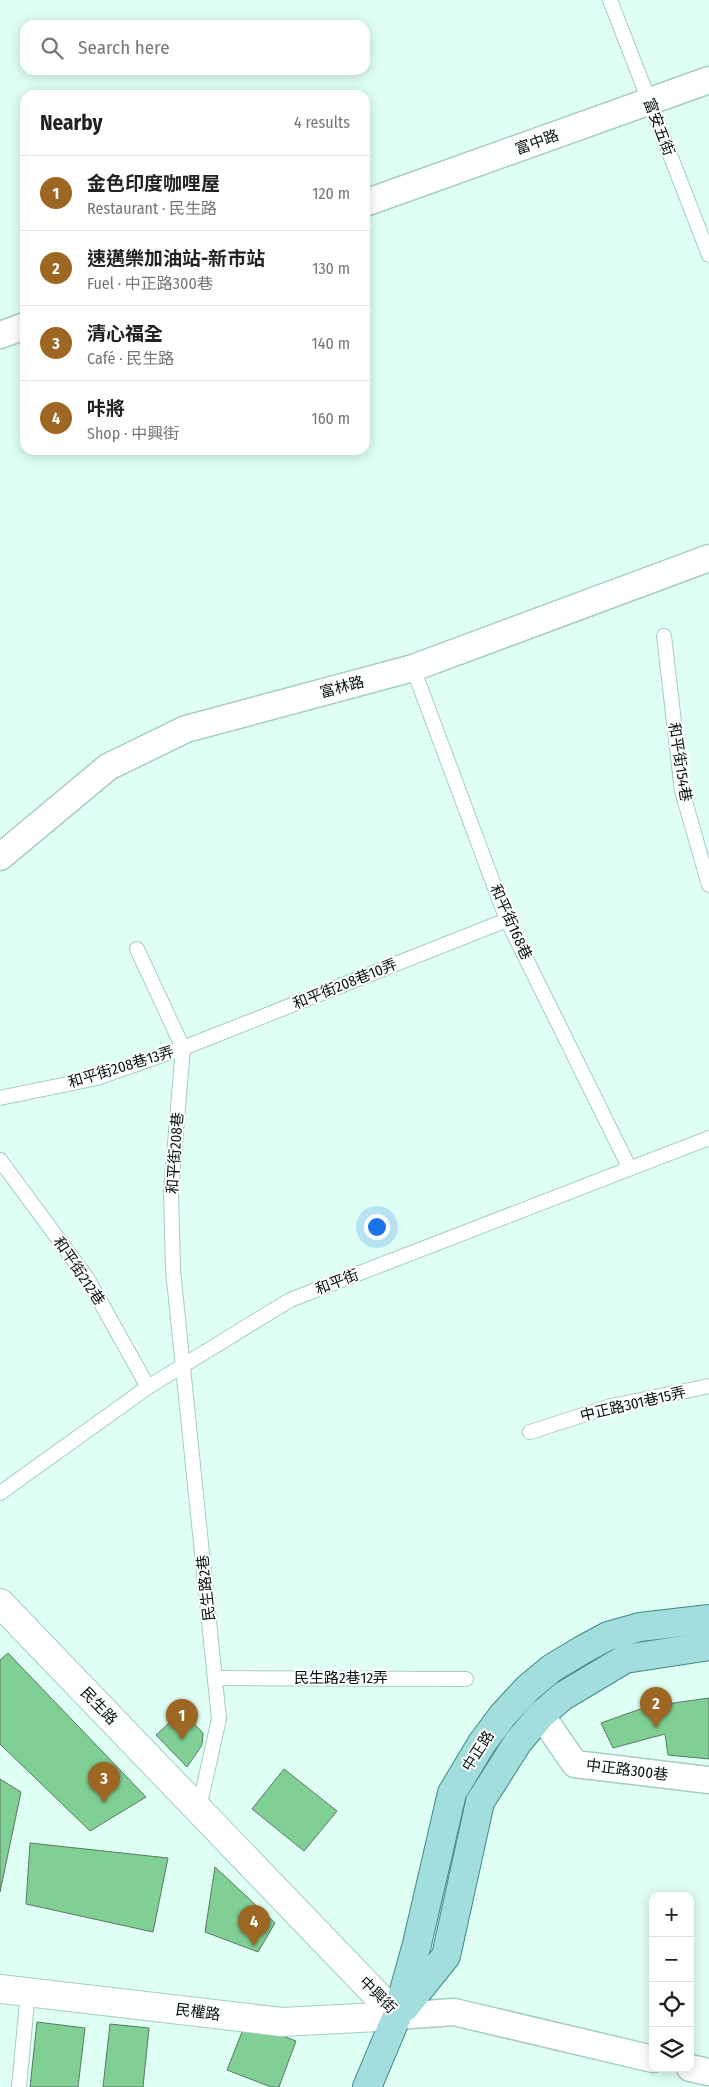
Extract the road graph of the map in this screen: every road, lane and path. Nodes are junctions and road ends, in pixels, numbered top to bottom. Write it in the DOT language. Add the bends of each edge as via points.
graph roads {
  1 [pos="610,0"];
  2 [pos="709,80"];
  3 [pos="649,101"];
  4 [pos="370,201"];
  5 [pos="709,254"];
  6 [pos="20,328"];
  7 [pos="0,335"];
  8 [pos="709,558"];
  9 [pos="664,636"];
  10 [pos="413,668"];
  11 [pos="0,857"];
  12 [pos="709,885"];
  13 [pos="507,920"];
  14 [pos="136,949"];
  15 [pos="183,1048"];
  16 [pos="0,1098"];
  17 [pos="709,1138"];
  18 [pos="0,1160"];
  19 [pos="629,1167"];
  20 [pos="181,1368"];
  21 [pos="709,1386"];
  22 [pos="148,1387"];
  23 [pos="530,1432"];
  24 [pos="0,1493"];
  25 [pos="0,1604"];
  26 [pos="709,1619"];
  27 [pos="709,1646"];
  28 [pos="216,1678"];
  29 [pos="466,1679"];
  30 [pos="541,1715"];
  31 [pos="709,1780"];
  32 [pos="199,1808"];
  33 [pos="0,1989"];
  34 [pos="28,1992"];
  35 [pos="397,2016"];
  36 [pos="649,2058"];
  37 [pos="694,2069"];
  38 [pos="709,2072"];
  39 [pos="19,2087"];
  40 [pos="367,2087"];
  1 -- 3 [label="lane, 富安五街"];
  2 -- 3 [label="street, 富中路"];
  3 -- 4 [label="street, 富中路"];
  3 -- 5 [label="lane, 富安五街"];
  6 -- 7 [label="street"];
  8 -- 10 [label="street, 富林路"];
  9 -- 12 [label="lane, 和平街154巷" via="682,791"];
  10 -- 11 [label="street, 富林路" via="186,729 108,767"];
  10 -- 13 [label="lane, 和平街168巷"];
  13 -- 15 [label="lane, 和平街208巷10弄"];
  13 -- 19 [label="lane, 和平街168巷"];
  14 -- 15 [label="lane"];
  15 -- 16 [label="lane, 和平街208巷13弄" via="97,1078"];
  15 -- 20 [label="lane, 和平街208巷" via="171,1191"];
  17 -- 19 [label="lane, 和平街"];
  18 -- 22 [label="lane, 和平街212巷" via="87,1278"];
  19 -- 20 [label="lane, 和平街" via="290,1300"];
  20 -- 22 [label="lane, 和平街"];
  20 -- 28 [label="lane, 民生路2巷"];
  21 -- 23 [label="lane, 中正路301巷15弄" via="610,1406"];
  22 -- 24 [label="lane, 和平街"];
  25 -- 32 [label="street, 民生路"];
  26 -- 35 [label="main road, 中正路" via="640,1627 608,1636 552,1668 503,1715 452,1793"];
  27 -- 30 [label="main road, 中正路" via="625,1659 563,1696"];
  28 -- 29 [label="lane, 民生路2巷12弄"];
  28 -- 32 [label="lane, 民生路2巷" via="219,1719"];
  30 -- 31 [label="street, 中正路300巷" via="575,1764"];
  30 -- 35 [label="main road, 中正路" via="518,1742 480,1802 446,1956"];
  32 -- 35 [label="street, 中興街"];
  33 -- 34 [label="street, 民權路"];
  34 -- 35 [label="street, 民權路" via="282,2022"];
  34 -- 39 [label="lane"];
  35 -- 36 [label="street, 中興街" via="454,2012"];
  35 -- 40 [label="main road, 中正路"];
  37 -- 38 [label="street"];
}
